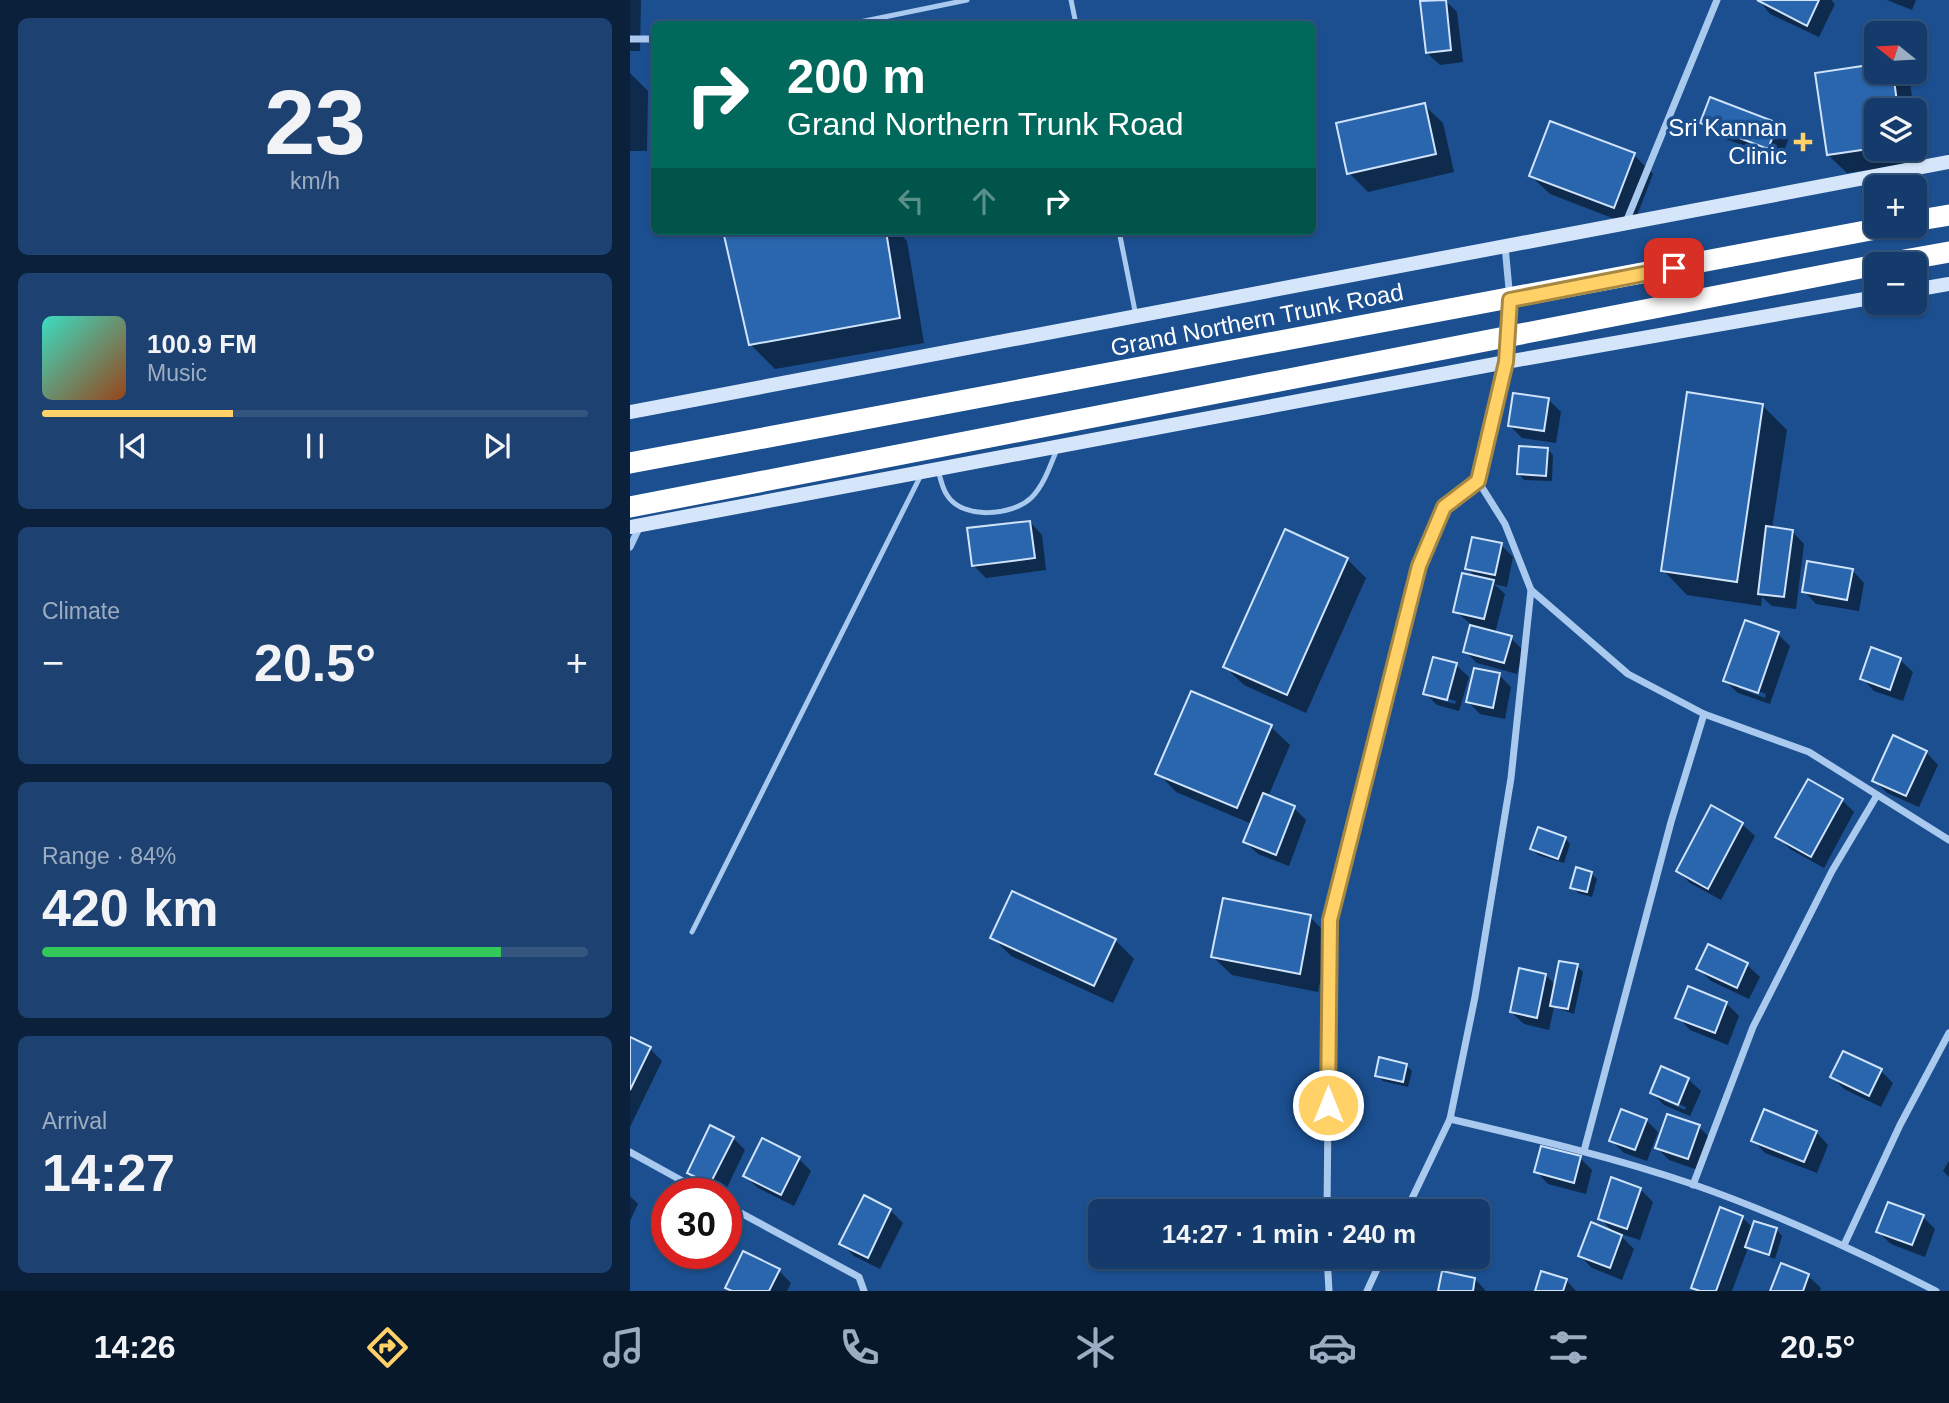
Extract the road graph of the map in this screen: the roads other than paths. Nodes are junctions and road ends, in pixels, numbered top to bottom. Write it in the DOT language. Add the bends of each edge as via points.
graph roads {
  1 [pos="967,0"];
  2 [pos="1071,0"];
  3 [pos="1717,0"];
  4 [pos="865,21"];
  5 [pos="1075,21"];
  6 [pos="630,39"];
  7 [pos="651,39"];
  8 [pos="1949,162"];
  9 [pos="1949,215"];
  10 [pos="1927,219"];
  11 [pos="1625,223"];
  12 [pos="1864,231"];
  13 [pos="1119,235"];
  14 [pos="1505,246"];
  15 [pos="1949,251"];
  16 [pos="1927,255"];
  17 [pos="1864,267"];
  18 [pos="1949,284"];
  19 [pos="1927,288"];
  20 [pos="1864,299"];
  21 [pos="1510,300"];
  22 [pos="1136,316"];
  23 [pos="1508,335"];
  24 [pos="1506,362"];
  25 [pos="630,412"];
  26 [pos="1058,447"];
  27 [pos="630,463"];
  28 [pos="938,469"];
  29 [pos="923,472"];
  30 [pos="1478,481"];
  31 [pos="634,520"];
  32 [pos="630,547"];
  33 [pos="1531,590"];
  34 [pos="1704,714"];
  35 [pos="1876,797"];
  36 [pos="1949,840"];
  37 [pos="692,932"];
  38 [pos="1949,1033"];
  39 [pos="1450,1119"];
  40 [pos="1584,1151"];
  41 [pos="630,1152"];
  42 [pos="677,1178"];
  43 [pos="1693,1185"];
  44 [pos="1327,1199"];
  45 [pos="1412,1199"];
  46 [pos="742,1214"];
  47 [pos="1844,1245"];
  48 [pos="1328,1269"];
  49 [pos="1378,1269"];
  50 [pos="864,1291"];
  51 [pos="1329,1291"];
  52 [pos="1367,1291"];
  53 [pos="1936,1291"];
  1 -- 4 [label="lane"];
  2 -- 5 [label="lane"];
  3 -- 11 [label="street"];
  6 -- 7 [label="street"];
  8 -- 11 [label="street"];
  9 -- 10 [label="highway"];
  11 -- 14 [label="street"];
  12 -- 21 [label="highway, Grand Northern Trunk Road"];
  13 -- 22 [label="lane"];
  14 -- 21 [label="street"];
  14 -- 22 [label="street"];
  15 -- 16 [label="highway"];
  17 -- 23 [label="highway"];
  18 -- 19 [label="street"];
  20 -- 24 [label="street"];
  21 -- 23 [label="street"];
  21 -- 27 [label="highway, Grand Northern Trunk Road"];
  22 -- 25 [label="street"];
  23 -- 24 [label="street"];
  23 -- 31 [label="highway"];
  24 -- 26 [label="street"];
  24 -- 30 [label="street"];
  26 -- 28 [label="street"];
  26 -- 28 [label="lane" via="1040,486 1015,508 969,511 956,505 946,495"];
  28 -- 29 [label="street"];
  29 -- 31 [label="street"];
  29 -- 37 [label="lane"];
  30 -- 33 [label="street" via="1505,523"];
  30 -- 44 [label="street" via="1444,507 1419,566 1330,920"];
  31 -- 32 [label="street"];
  33 -- 34 [label="street" via="1628,674"];
  33 -- 39 [label="street" via="1511,778"];
  34 -- 35 [label="street" via="1809,752"];
  34 -- 40 [label="street"];
  35 -- 36 [label="street"];
  35 -- 43 [label="street" via="1832,871 1753,1027"];
  38 -- 47 [label="street"];
  39 -- 40 [label="street"];
  39 -- 45 [label="street"];
  40 -- 43 [label="street"];
  41 -- 42 [label="street"];
  43 -- 47 [label="street"];
  46 -- 50 [label="street" via="859,1277"];
  47 -- 53 [label="street"];
  48 -- 51 [label="street"];
  49 -- 52 [label="street"];
}
